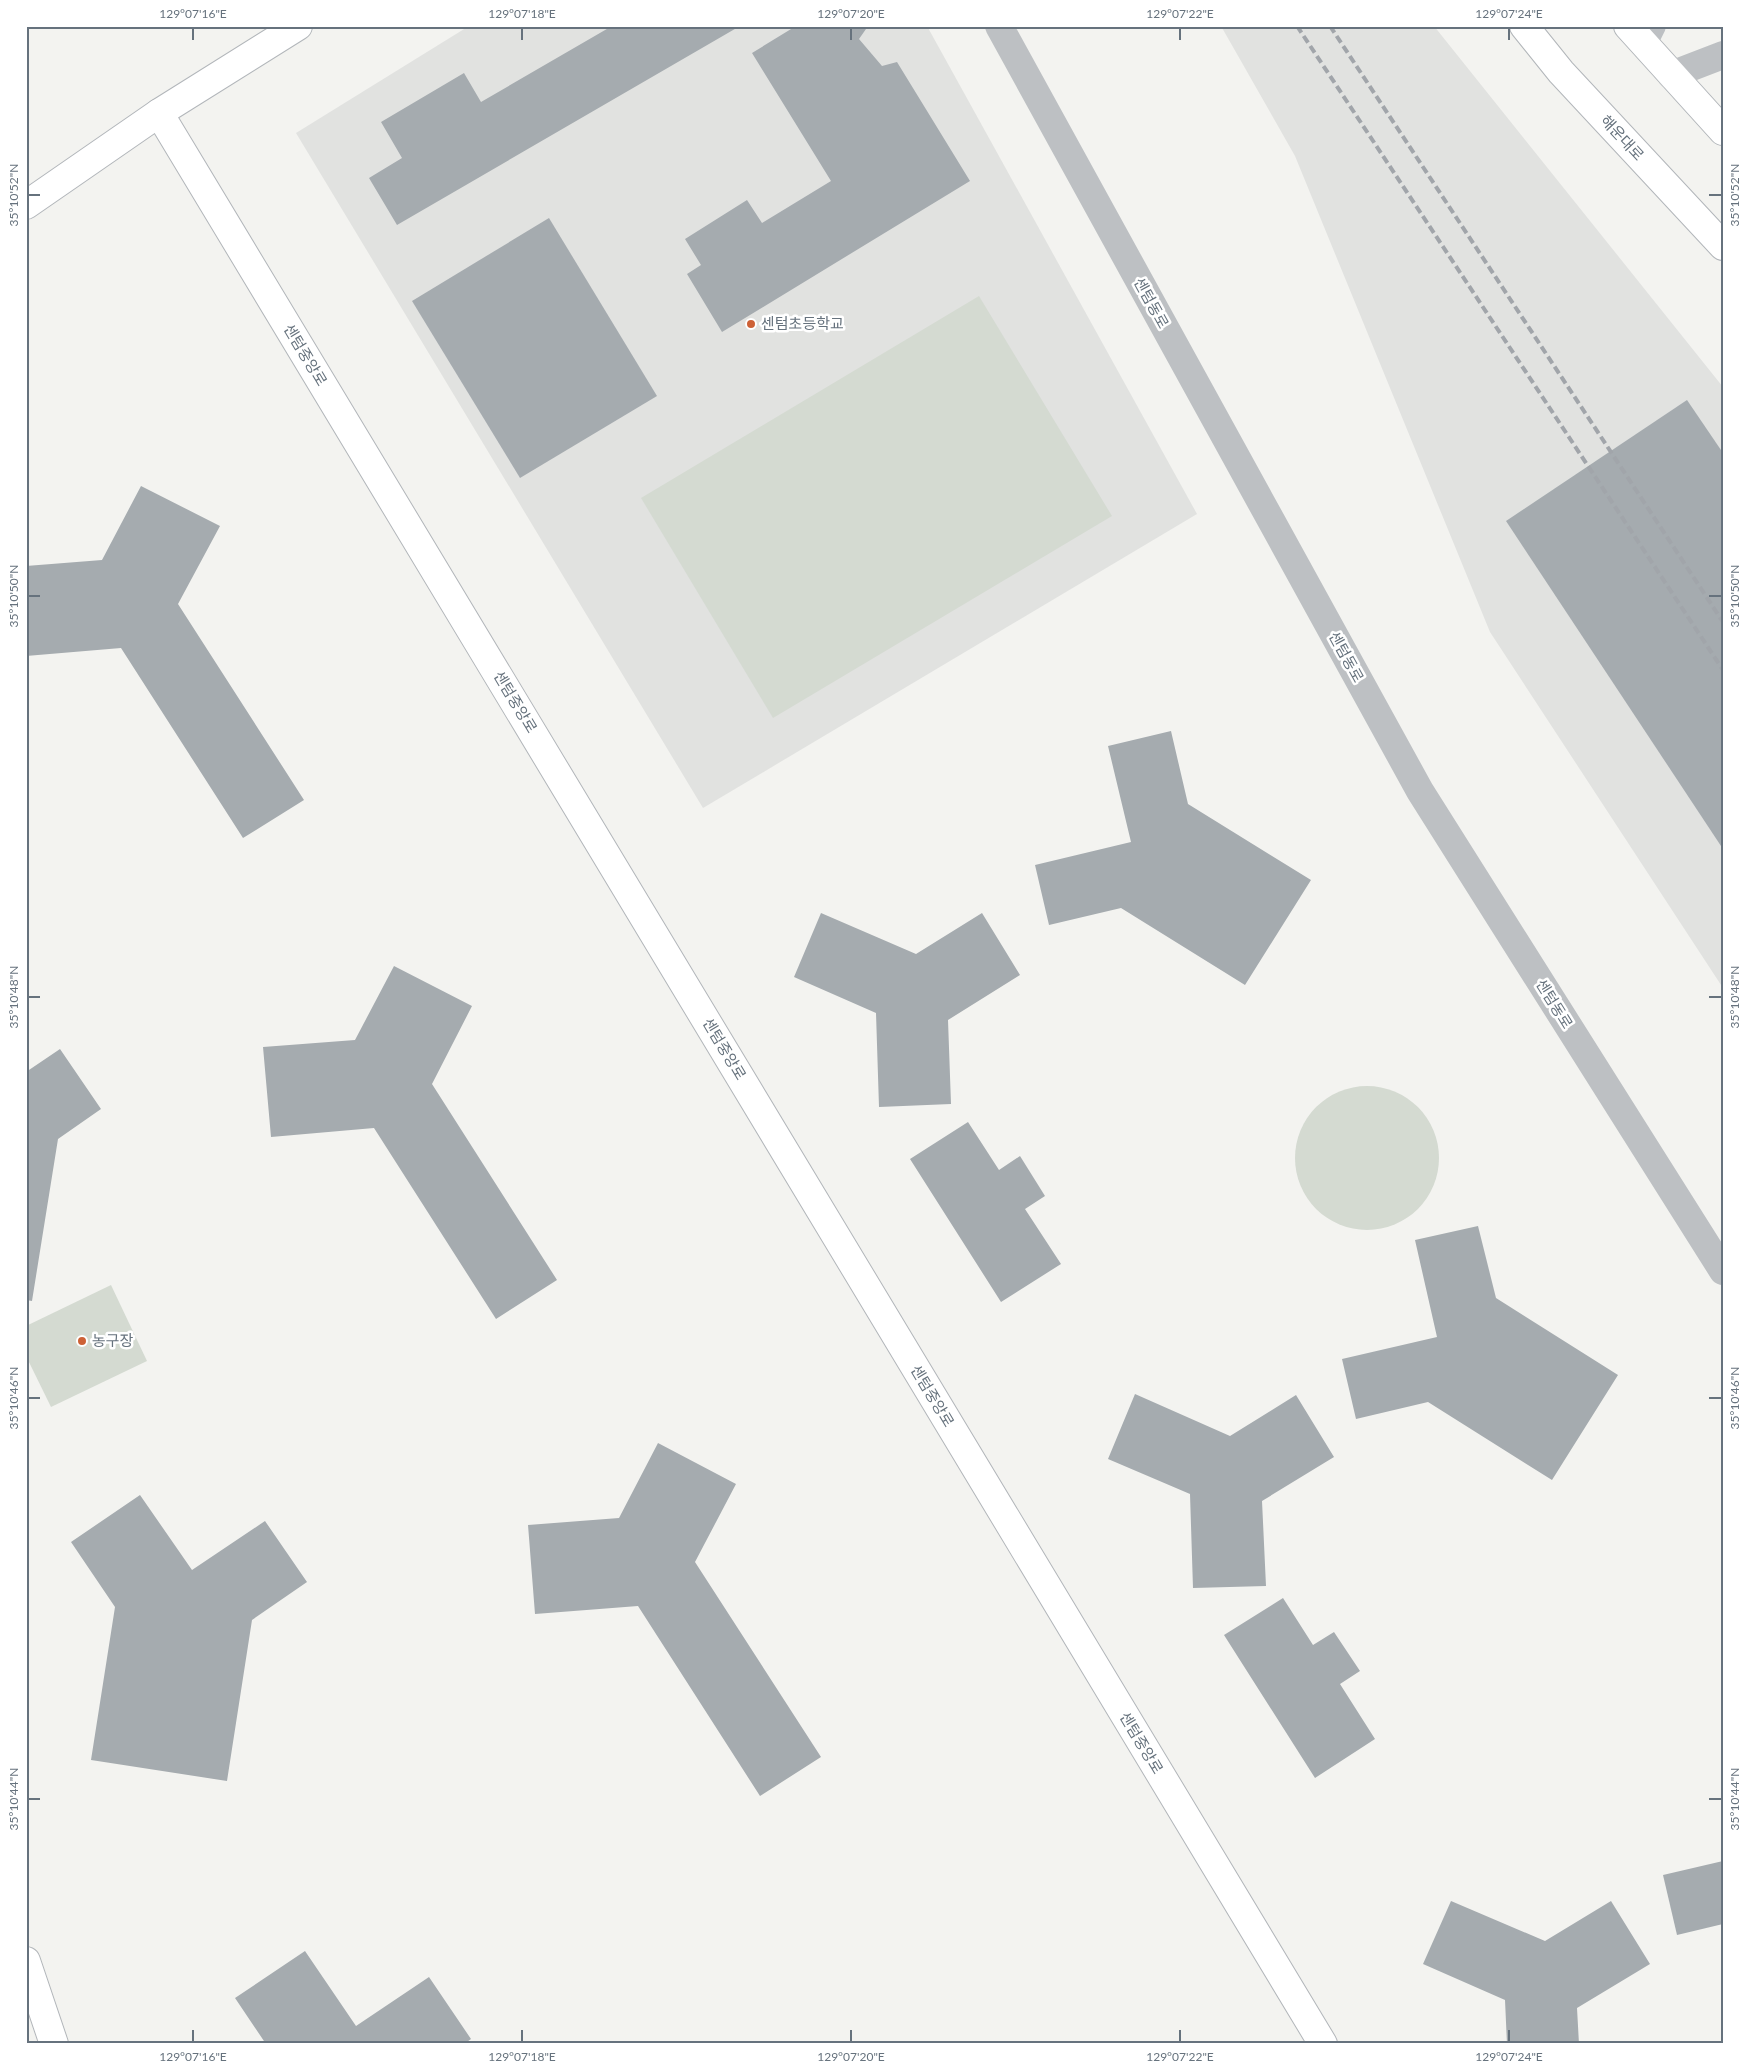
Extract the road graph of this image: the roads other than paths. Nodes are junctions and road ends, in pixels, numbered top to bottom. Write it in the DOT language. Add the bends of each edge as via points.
graph roads {
  1 [pos="298,26"];
  2 [pos="998,26"];
  3 [pos="1524,26"];
  4 [pos="1643,33"];
  5 [pos="1723,55"];
  6 [pos="1672,75"];
  7 [pos="159,113"];
  8 [pos="1723,131"];
  9 [pos="26,205"];
  10 [pos="1723,246"];
  11 [pos="1723,1271"];
  12 [pos="26,1961"];
  13 [pos="1287,1986"];
  14 [pos="54,2044"];
  15 [pos="1311,2044"];
  16 [pos="1323,2044"];
  17 [pos="1337,2044"];
  1 -- 7 [label="main road"];
  2 -- 11 [label="street, 센텀동로" via="1420,791"];
  3 -- 10 [label="main road, 해운대로" via="1561,72"];
  4 -- 6 [label="main road"];
  5 -- 6 [label="street"];
  6 -- 8 [label="main road"];
  7 -- 9 [label="main road"];
  7 -- 13 [label="main road, 센텀중앙로"];
  12 -- 14 [label="main road"];
  13 -- 15 [label="main road, 센텀중앙로"];
  13 -- 16 [label="main road, 센텀중앙로"];
  13 -- 17 [label="main road, 센텀중앙로"];
}
